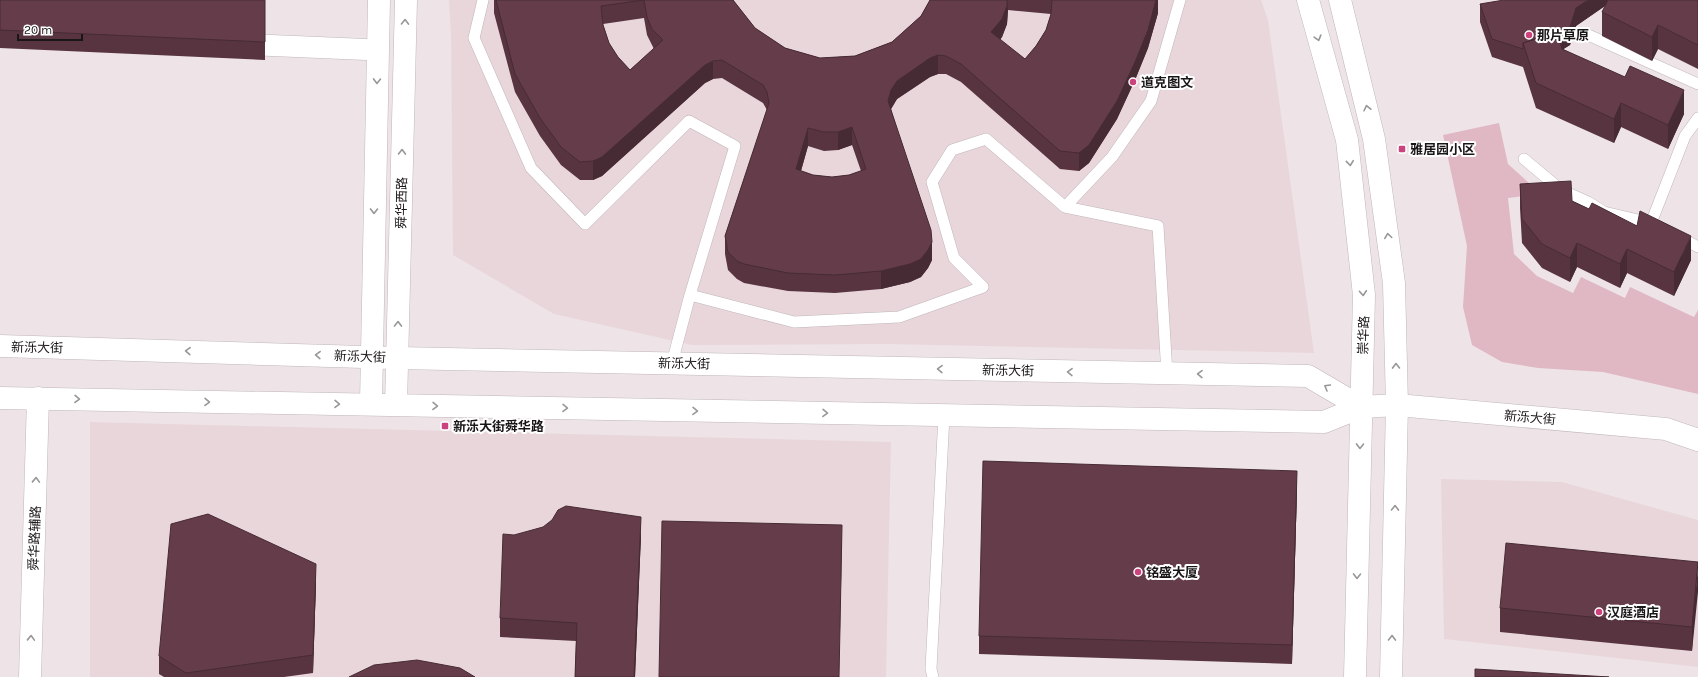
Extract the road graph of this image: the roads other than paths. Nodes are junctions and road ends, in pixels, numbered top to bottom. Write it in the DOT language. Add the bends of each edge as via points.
graph roads {
  1 [pos="379,0"];
  2 [pos="406,0"];
  3 [pos="483,0"];
  4 [pos="1180,0"];
  5 [pos="1308,0"];
  6 [pos="1340,0"];
  7 [pos="1586,34"];
  8 [pos="215,43"];
  9 [pos="378,50"];
  10 [pos="1698,84"];
  11 [pos="1698,118"];
  12 [pos="1524,158"];
  13 [pos="1065,207"];
  14 [pos="1651,223"];
  15 [pos="1698,246"];
  16 [pos="690,295"];
  17 [pos="0,346"];
  18 [pos="371,357"];
  19 [pos="398,358"];
  20 [pos="672,363"];
  21 [pos="1167,374"];
  22 [pos="0,398"];
  23 [pos="38,398"];
  24 [pos="371,404"];
  25 [pos="396,405"];
  26 [pos="1397,405"];
  27 [pos="1360,407"];
  28 [pos="944,415"];
  29 [pos="1698,440"];
  30 [pos="30,677"];
  31 [pos="934,677"];
  32 [pos="1355,677"];
  33 [pos="1391,677"];
  1 -- 9 [label="main road, 舜华西路"];
  19 -- 2 [label="main road, 舜华西路, one-way"];
  3 -- 16 [label="lane" via="474,38 531,168 585,224 689,121 735,146"];
  4 -- 13 [label="lane" via="1151,101 1112,157"];
  5 -- 27 [label="main road, 崇华路, one-way" via="1347,140 1364,296"];
  26 -- 6 [label="main road, one-way" via="1394,283 1374,139"];
  7 -- 10 [label="lane"];
  8 -- 9 [label="street"];
  9 -- 18 [label="main road, 舜华西路, one-way"];
  11 -- 14 [label="lane" via="1685,136"];
  12 -- 14 [label="lane" via="1561,190 1604,212"];
  13 -- 16 [label="lane" via="986,139 952,150 932,182 954,258 983,287 899,317 794,322"];
  13 -- 21 [label="lane" via="1158,226"];
  14 -- 15 [label="lane"];
  16 -- 20 [label="lane"];
  18 -- 17 [label="main road, 新泺大街, one-way"];
  18 -- 19 [label="main road, 新泺大街"];
  18 -- 24 [label="main road, 舜华西路"];
  19 -- 20 [label="main road, 新泺大街"];
  19 -- 25 [label="main road, 舜华西路"];
  21 -- 20 [label="main road, 新泺大街, one-way"];
  27 -- 21 [label="main road, 新泺大街, one-way" via="1308,376"];
  22 -- 23 [label="main road, 新泺大街"];
  23 -- 24 [label="main road, 新泺大街, one-way"];
  30 -- 23 [label="main road, 舜华路辅路, one-way"];
  24 -- 25 [label="main road, 新泺大街"];
  25 -- 28 [label="main road, 新泺大街, one-way"];
  26 -- 27 [label="main road, 新泺大街"];
  26 -- 29 [label="main road, 新泺大街" via="1666,429"];
  33 -- 26 [label="main road, one-way"];
  27 -- 28 [label="main road, 新泺大街" via="1324,422"];
  27 -- 32 [label="main road, 崇华路, one-way"];
  28 -- 31 [label="lane" via="931,669"];
}
